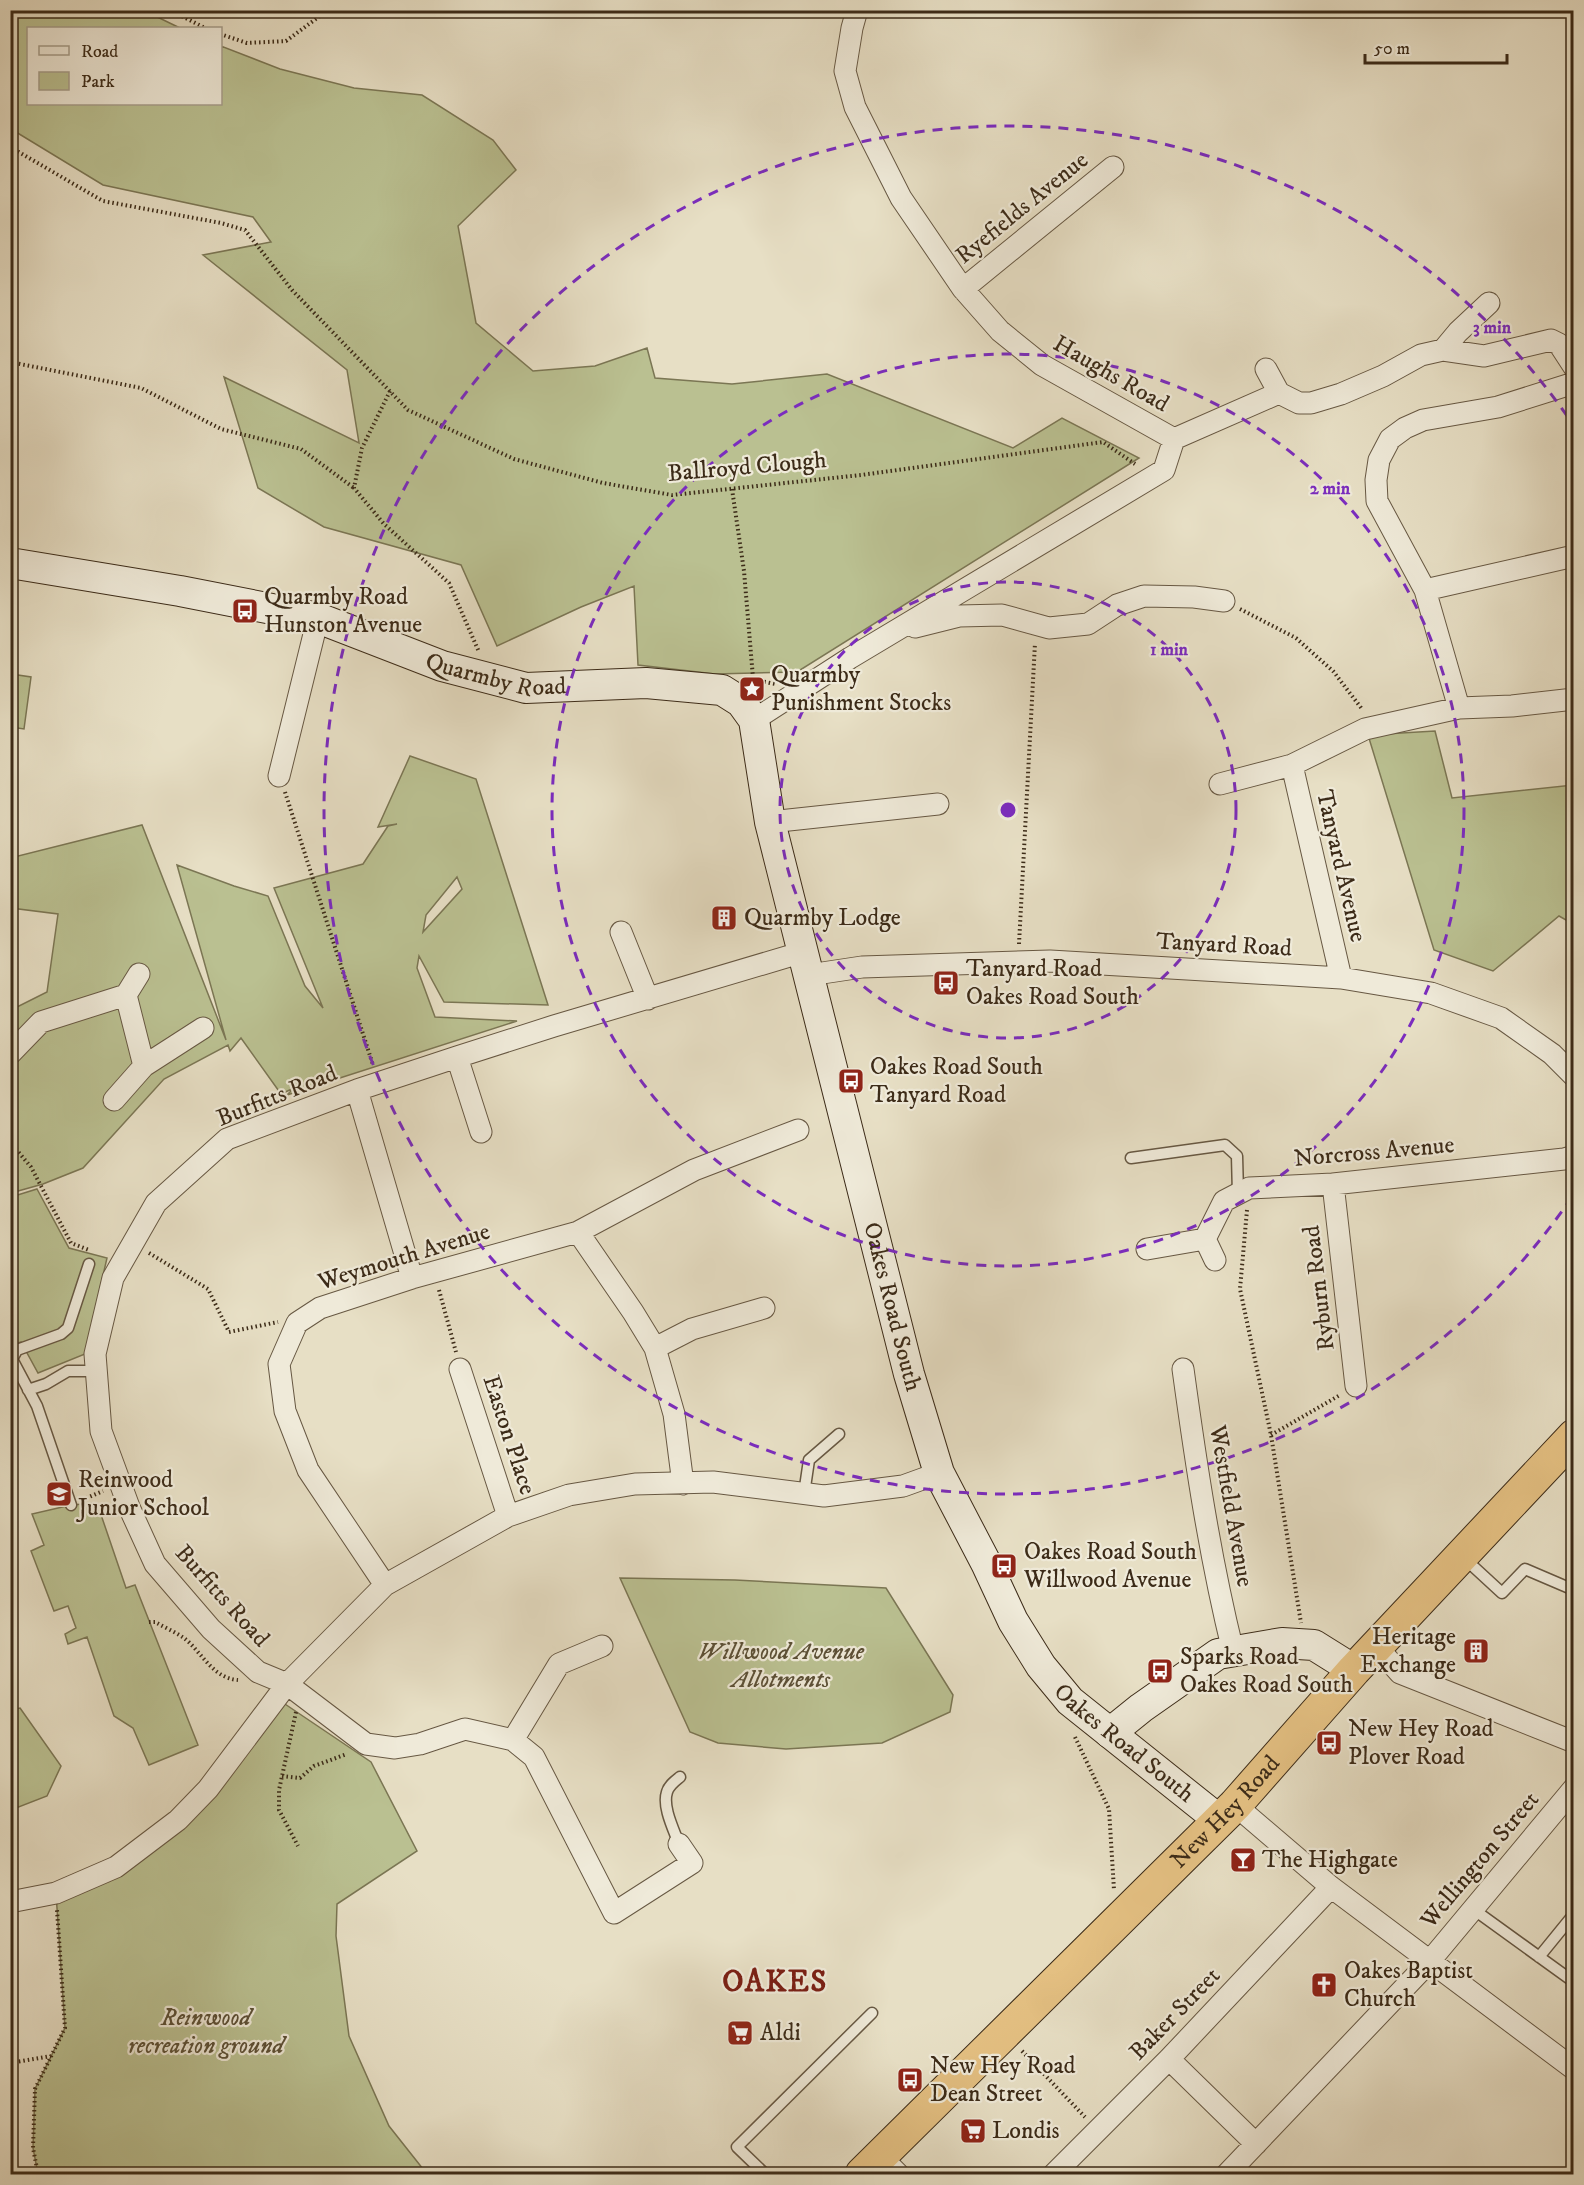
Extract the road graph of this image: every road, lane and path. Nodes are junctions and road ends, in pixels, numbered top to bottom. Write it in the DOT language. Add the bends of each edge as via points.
graph roads {
  1 [pos="170,10"];
  2 [pos="328,10"];
  3 [pos="857,10"];
  4 [pos="203,27"];
  5 [pos="222,35"];
  6 [pos="10,147"];
  7 [pos="1113,167"];
  8 [pos="963,289"];
  9 [pos="1489,303"];
  10 [pos="1443,350"];
  11 [pos="10,362"];
  12 [pos="1574,367"];
  13 [pos="1266,369"];
  14 [pos="1574,382"];
  15 [pos="390,392"];
  16 [pos="1279,393"];
  17 [pos="1174,439"];
  18 [pos="1153,476"];
  19 [pos="354,488"];
  20 [pos="732,488"];
  21 [pos="1574,555"];
  22 [pos="10,562"];
  23 [pos="1425,590"];
  24 [pos="1224,601"];
  25 [pos="318,618"];
  26 [pos="1036,624"];
  27 [pos="850,658"];
  28 [pos="490,680"];
  29 [pos="1574,699"];
  30 [pos="749,700"];
  31 [pos="1459,708"];
  32 [pos="1375,727"];
  33 [pos="1292,765"];
  34 [pos="279,776"];
  35 [pos="1220,784"];
  36 [pos="938,804"];
  37 [pos="770,822"];
  38 [pos="621,933"];
  39 [pos="1018,962"];
  40 [pos="806,963"];
  41 [pos="139,974"];
  42 [pos="1341,978"];
  43 [pos="126,995"];
  44 [pos="648,999"];
  45 [pos="203,1028"];
  46 [pos="10,1054"];
  47 [pos="457,1057"];
  48 [pos="144,1066"];
  49 [pos="1574,1077"];
  50 [pos="379,1083"];
  51 [pos="357,1090"];
  52 [pos="114,1100"];
  53 [pos="798,1130"];
  54 [pos="481,1132"];
  55 [pos="10,1142"];
  56 [pos="1574,1156"];
  57 [pos="1131,1158"];
  58 [pos="1333,1184"];
  59 [pos="1243,1191"];
  60 [pos="578,1232"];
  61 [pos="1205,1239"];
  62 [pos="133,1243"];
  63 [pos="1147,1249"];
  64 [pos="92,1252"];
  65 [pos="1215,1260"];
  66 [pos="90,1264"];
  67 [pos="434,1272"];
  68 [pos="412,1278"];
  69 [pos="764,1308"];
  70 [pos="309,1316"];
  71 [pos="655,1348"];
  72 [pos="460,1369"];
  73 [pos="1183,1369"];
  74 [pos="96,1371"];
  75 [pos="1356,1386"];
  76 [pos="28,1390"];
  77 [pos="839,1434"];
  78 [pos="1271,1435"];
  79 [pos="1574,1436"];
  80 [pos="939,1473"];
  81 [pos="120,1484"];
  82 [pos="683,1484"];
  83 [pos="804,1494"];
  84 [pos="71,1505"];
  85 [pos="508,1516"];
  86 [pos="1461,1556"];
  87 [pos="385,1585"];
  88 [pos="1574,1590"];
  89 [pos="1304,1644"];
  90 [pos="602,1646"];
  91 [pos="1376,1646"];
  92 [pos="1233,1651"];
  93 [pos="1354,1670"];
  94 [pos="293,1688"];
  95 [pos="1070,1701"];
  96 [pos="1110,1732"];
  97 [pos="513,1740"];
  98 [pos="1574,1742"];
  99 [pos="366,1744"];
  100 [pos="282,1776"];
  101 [pos="680,1777"];
  102 [pos="1574,1788"];
  103 [pos="1227,1812"];
  104 [pos="679,1844"];
  105 [pos="298,1846"];
  106 [pos="1331,1887"];
  107 [pos="56,1893"];
  108 [pos="10,1902"];
  109 [pos="1473,1909"];
  110 [pos="1574,1914"];
  111 [pos="1116,1923"];
  112 [pos="1539,1957"];
  113 [pos="1428,1962"];
  114 [pos="1574,1982"];
  115 [pos="872,2013"];
  116 [pos="1004,2034"];
  117 [pos="51,2056"];
  118 [pos="1169,2059"];
  119 [pos="10,2063"];
  120 [pos="1574,2069"];
  121 [pos="1097,2129"];
  122 [pos="1256,2144"];
  123 [pos="881,2169"];
  124 [pos="38,2175"];
  125 [pos="765,2175"];
  126 [pos="1054,2175"];
  127 [pos="1227,2175"];
  1 -- 4 [label="path"];
  2 -- 5 [label="path" via="286,41 247,44"];
  3 -- 8 [label="street, Haughs Road" via="844,71 855,107 901,198"];
  6 -- 15 [label="path, Ballroyd Clough" via="103,201 245,230 292,290"];
  7 -- 8 [label="street, Ryefields Avenue"];
  8 -- 17 [label="street, Haughs Road" via="1000,332 1042,365"];
  9 -- 10 [label="street"];
  10 -- 12 [label="street" via="1484,356 1551,340 1559,344"];
  10 -- 16 [label="street" via="1311,403 1299,403"];
  11 -- 19 [label="path" via="141,388 221,429 301,449"];
  13 -- 16 [label="street"];
  14 -- 23 [label="street" via="1498,407 1423,420 1390,439 1379,460 1377,501"];
  15 -- 19 [label="path" via="362,448"];
  15 -- 20 [label="path, Ballroyd Clough" via="408,410 514,459 603,483 672,495"];
  16 -- 17 [label="street"];
  17 -- 18 [label="street, Haughs Road" via="1164,470"];
  18 -- 20 [label="path, Ballroyd Clough" via="1103,442"];
  18 -- 27 [label="street, Haughs Road"];
  19 -- 28 [label="path" via="384,524 449,583"];
  20 -- 30 [label="path" via="744,571"];
  21 -- 23 [label="street"];
  22 -- 25 [label="street, Quarmby Road"];
  23 -- 31 [label="street"];
  24 -- 26 [label="street, Haughs Road" via="1144,596 1116,605 1088,624 1049,628"];
  24 -- 32 [label="path" via="1296,638 1333,671"];
  25 -- 28 [label="street, Quarmby Road" via="442,666"];
  25 -- 34 [label="street"];
  26 -- 27 [label="street, Haughs Road" via="1002,615 960,616 920,624"];
  26 -- 39 [label="path"];
  27 -- 30 [label="street, Haughs Road"];
  28 -- 30 [label="street, Quarmby Road" via="526,688 674,685 722,690"];
  29 -- 31 [label="street"];
  30 -- 37 [label="street, Oakes Road South"];
  31 -- 32 [label="street"];
  32 -- 33 [label="street"];
  33 -- 35 [label="street"];
  33 -- 42 [label="street, Tanyard Avenue"];
  34 -- 50 [label="path"];
  36 -- 37 [label="street"];
  37 -- 40 [label="street, Oakes Road South"];
  38 -- 44 [label="street"];
  39 -- 40 [label="street, Tanyard Road" via="862,967"];
  39 -- 42 [label="street, Tanyard Road"];
  40 -- 44 [label="street, Burfitts Road"];
  40 -- 80 [label="street, Oakes Road South" via="909,1374"];
  41 -- 43 [label="street"];
  42 -- 49 [label="street, Tanyard Road" via="1431,993 1500,1018 1552,1054"];
  43 -- 46 [label="street" via="41,1022"];
  43 -- 48 [label="street"];
  44 -- 47 [label="street, Burfitts Road"];
  45 -- 48 [label="street"];
  47 -- 50 [label="street, Burfitts Road"];
  47 -- 54 [label="street"];
  48 -- 52 [label="street"];
  50 -- 51 [label="street, Burfitts Road"];
  51 -- 62 [label="street, Burfitts Road" via="227,1139 156,1203"];
  51 -- 68 [label="street"];
  53 -- 60 [label="street, Weymouth Avenue" via="694,1170"];
  55 -- 64 [label="path" via="31,1167 71,1243"];
  56 -- 58 [label="street, Norcross Avenue"];
  57 -- 59 [label="lane" via="1225,1145 1237,1156"];
  58 -- 59 [label="street, Norcross Avenue"];
  58 -- 75 [label="street, Ryburn Road"];
  59 -- 61 [label="street" via="1224,1201"];
  59 -- 78 [label="path" via="1240,1289"];
  60 -- 67 [label="street, Weymouth Avenue"];
  60 -- 71 [label="street"];
  61 -- 63 [label="street"];
  61 -- 65 [label="street"];
  62 -- 70 [label="path" via="208,1289 229,1332"];
  62 -- 74 [label="street, Burfitts Road" via="112,1278 95,1354"];
  66 -- 76 [label="lane" via="68,1328 13,1354"];
  67 -- 68 [label="street, Weymouth Avenue"];
  67 -- 72 [label="path"];
  68 -- 70 [label="street, Weymouth Avenue" via="320,1308"];
  69 -- 71 [label="street" via="692,1329"];
  70 -- 87 [label="street, Weymouth Avenue" via="297,1323 279,1364 285,1411 308,1470"];
  71 -- 82 [label="street" via="675,1414"];
  72 -- 85 [label="street, Easton Place"];
  73 -- 92 [label="street, Westfield Avenue" via="1204,1508"];
  74 -- 76 [label="lane" via="68,1371"];
  74 -- 81 [label="street, Burfitts Road" via="101,1431"];
  75 -- 78 [label="path"];
  76 -- 84 [label="lane"];
  77 -- 83 [label="lane" via="809,1460"];
  78 -- 89 [label="path"];
  79 -- 86 [label="highway, New Hey Road"];
  80 -- 83 [label="street" via="903,1486 824,1496"];
  80 -- 95 [label="street, Oakes Road South" via="1013,1621 1041,1666"];
  81 -- 84 [label="path"];
  81 -- 94 [label="street, Burfitts Road" via="155,1564 211,1629 258,1672"];
  82 -- 83 [label="street" via="713,1482"];
  82 -- 85 [label="street" via="635,1485 569,1494"];
  85 -- 87 [label="street"];
  86 -- 88 [label="lane" via="1502,1593 1525,1569"];
  86 -- 91 [label="highway, New Hey Road"];
  87 -- 94 [label="street"];
  89 -- 92 [label="street" via="1282,1643"];
  89 -- 93 [label="street" via="1314,1645"];
  90 -- 97 [label="street" via="559,1664"];
  91 -- 93 [label="highway, New Hey Road"];
  91 -- 98 [label="street" via="1400,1673"];
  92 -- 96 [label="street" via="1218,1654"];
  93 -- 103 [label="highway, New Hey Road"];
  94 -- 99 [label="street, Burfitts Road"];
  94 -- 100 [label="path"];
  94 -- 107 [label="street" via="178,1820 116,1867"];
  95 -- 96 [label="street, Oakes Road South"];
  95 -- 111 [label="path" via="1074,1735 1109,1809"];
  96 -- 103 [label="street, Oakes Road South" via="1177,1785"];
  97 -- 99 [label="street" via="465,1729 395,1748"];
  97 -- 104 [label="street" via="534,1757 614,1913 692,1863"];
  99 -- 100 [label="path" via="341,1758 314,1766 300,1778"];
  100 -- 105 [label="path" via="279,1810"];
  101 -- 104 [label="lane" via="666,1794"];
  102 -- 109 [label="street, Wellington Street"];
  103 -- 106 [label="street"];
  103 -- 111 [label="highway, New Hey Road"];
  106 -- 113 [label="street"];
  106 -- 118 [label="street, Baker Street"];
  107 -- 108 [label="street"];
  107 -- 117 [label="path" via="65,2028"];
  109 -- 112 [label="lane"];
  109 -- 113 [label="street, Wellington Street"];
  110 -- 112 [label="lane"];
  111 -- 116 [label="highway, New Hey Road"];
  112 -- 114 [label="lane"];
  113 -- 120 [label="street"];
  113 -- 122 [label="street, Wellington Street"];
  115 -- 125 [label="lane" via="737,2146"];
  116 -- 121 [label="path"];
  116 -- 123 [label="highway, New Hey Road"];
  117 -- 119 [label="path"];
  117 -- 124 [label="path" via="35,2088 33,2148"];
  118 -- 121 [label="street, Baker Street"];
  118 -- 122 [label="street"];
  121 -- 126 [label="street, Baker Street"];
  122 -- 127 [label="street, Wellington Street"];
}
